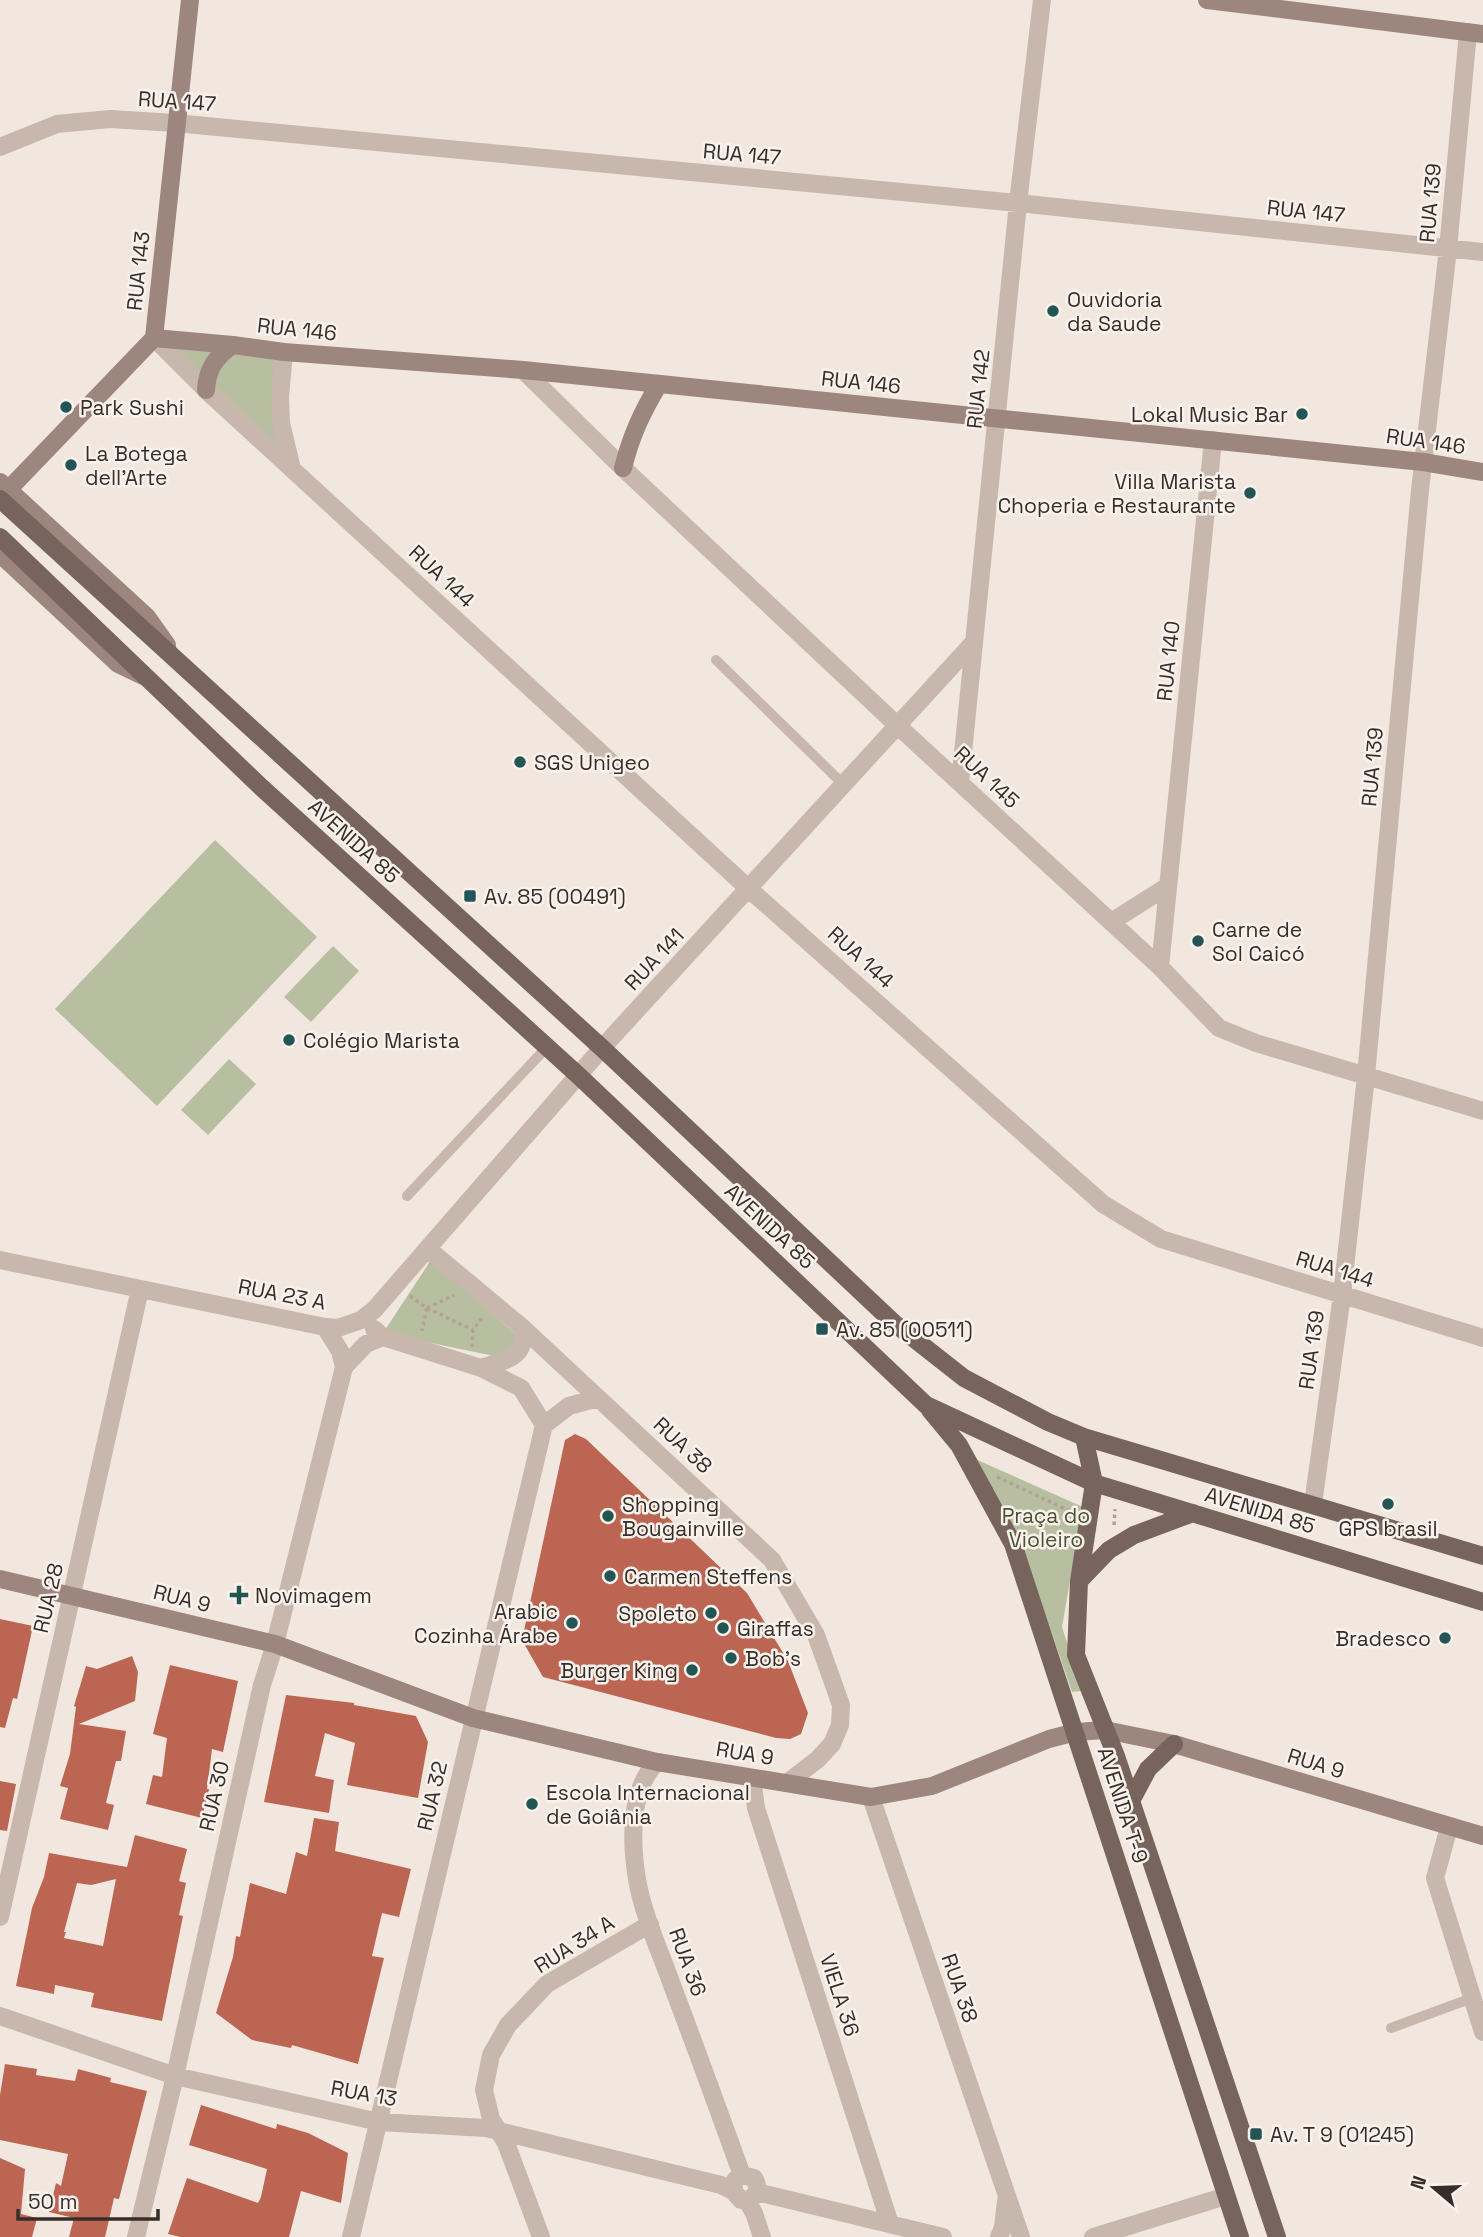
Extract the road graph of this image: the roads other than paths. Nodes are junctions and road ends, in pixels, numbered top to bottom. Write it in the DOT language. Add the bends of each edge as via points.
graph roads {
  1 [pos="190,0"];
  2 [pos="1042,0"];
  3 [pos="1207,0"];
  4 [pos="1476,33"];
  5 [pos="175,123"];
  6 [pos="0,147"];
  7 [pos="1018,203"];
  8 [pos="1448,249"];
  9 [pos="1483,253"];
  10 [pos="154,338"];
  11 [pos="233,345"];
  12 [pos="284,352"];
  13 [pos="523,370"];
  14 [pos="659,384"];
  15 [pos="206,390"];
  16 [pos="998,418"];
  17 [pos="1213,440"];
  18 [pos="1423,462"];
  19 [pos="624,468"];
  20 [pos="292,469"];
  21 [pos="1483,472"];
  22 [pos="3,490"];
  23 [pos="0,537"];
  24 [pos="0,554"];
  25 [pos="973,643"];
  26 [pos="716,660"];
  27 [pos="149,679"];
  28 [pos="898,726"];
  29 [pos="960,783"];
  30 [pos="844,785"];
  31 [pos="1168,886"];
  32 [pos="749,888"];
  33 [pos="1111,922"];
  34 [pos="1160,967"];
  35 [pos="547,1047"];
  36 [pos="602,1048"];
  37 [pos="579,1076"];
  38 [pos="1366,1076"];
  39 [pos="1483,1111"];
  40 [pos="407,1196"];
  41 [pos="428,1248"];
  42 [pos="0,1260"];
  43 [pos="140,1289"];
  44 [pos="1342,1295"];
  45 [pos="374,1310"];
  46 [pos="325,1327"];
  47 [pos="524,1329"];
  48 [pos="383,1337"];
  49 [pos="1483,1338"];
  50 [pos="344,1367"];
  51 [pos="481,1368"];
  52 [pos="598,1398"];
  53 [pos="926,1405"];
  54 [pos="544,1425"];
  55 [pos="1084,1437"];
  56 [pos="1094,1483"];
  57 [pos="1313,1504"];
  58 [pos="1193,1513"];
  59 [pos="1483,1556"];
  60 [pos="0,1579"];
  61 [pos="1079,1581"];
  62 [pos="72,1595"];
  63 [pos="1483,1602"];
  64 [pos="275,1644"];
  65 [pos="473,1718"];
  66 [pos="1105,1730"];
  67 [pos="1076,1732"];
  68 [pos="1174,1745"];
  69 [pos="657,1762"];
  70 [pos="752,1778"];
  71 [pos="787,1783"];
  72 [pos="871,1797"];
  73 [pos="1131,1801"];
  74 [pos="1449,1827"];
  75 [pos="1483,1836"];
  76 [pos="0,1917"];
  77 [pos="650,1924"];
  78 [pos="1472,1998"];
  79 [pos="2,2018"];
  80 [pos="1391,2028"];
  81 [pos="1483,2032"];
  82 [pos="175,2076"];
  83 [pos="379,2122"];
  84 [pos="492,2126"];
  85 [pos="746,2190"];
  86 [pos="1007,2194"];
  87 [pos="1226,2196"];
  88 [pos="890,2224"];
  89 [pos="136,2237"];
  90 [pos="351,2237"];
  91 [pos="541,2237"];
  92 [pos="762,2237"];
  93 [pos="943,2237"];
  94 [pos="999,2237"];
  95 [pos="1021,2237"];
  96 [pos="1093,2237"];
  97 [pos="1240,2237"];
  98 [pos="1276,2237"];
  1 -- 5 [label="street, RUA 143"];
  2 -- 7 [label="street, RUA 142"];
  3 -- 4 [label="street"];
  4 -- 8 [label="street, RUA 139"];
  5 -- 6 [label="street, RUA 147" via="110,119 57,124"];
  5 -- 7 [label="street, RUA 147"];
  5 -- 10 [label="street, RUA 143"];
  7 -- 8 [label="street, RUA 147"];
  7 -- 16 [label="street, RUA 142"];
  8 -- 9 [label="street, RUA 147"];
  8 -- 18 [label="street, RUA 139"];
  10 -- 11 [label="street, RUA 146"];
  10 -- 15 [label="street, RUA 144"];
  10 -- 22 [label="street, RUA 143"];
  11 -- 12 [label="street, RUA 146"];
  11 -- 15 [label="street, RUA 146" via="213,362"];
  12 -- 13 [label="street, RUA 146"];
  12 -- 20 [label="street" via="281,423"];
  13 -- 14 [label="street, RUA 146"];
  13 -- 19 [label="street, RUA 145"];
  14 -- 16 [label="street, RUA 146"];
  14 -- 19 [label="street" via="640,416"];
  15 -- 20 [label="street, RUA 144"];
  16 -- 17 [label="street, RUA 146"];
  16 -- 25 [label="street, RUA 142"];
  17 -- 18 [label="street, RUA 146"];
  17 -- 31 [label="street, RUA 140"];
  18 -- 21 [label="street, RUA 146"];
  18 -- 38 [label="street, RUA 139"];
  19 -- 28 [label="street, RUA 145"];
  20 -- 32 [label="street, RUA 144"];
  22 -- 36 [label="main road, AVENIDA 85" via="177,659"];
  23 -- 27 [label="main road, AVENIDA 85"];
  24 -- 27 [label="street, AVENIDA 85" via="118,664"];
  25 -- 28 [label="street, RUA 141"];
  25 -- 29 [label="street, RUA 142"];
  26 -- 30 [label="lane"];
  27 -- 35 [label="main road, AVENIDA 85"];
  28 -- 29 [label="street, RUA 145"];
  28 -- 30 [label="street, RUA 141"];
  29 -- 33 [label="street, RUA 145"];
  30 -- 32 [label="street, RUA 141"];
  31 -- 33 [label="street"];
  31 -- 34 [label="street, RUA 140"];
  32 -- 36 [label="street, RUA 141"];
  32 -- 44 [label="street, RUA 144" via="1103,1204 1161,1239"];
  33 -- 34 [label="street, RUA 145"];
  34 -- 38 [label="street, RUA 145" via="1219,1028"];
  35 -- 37 [label="main road, AVENIDA 85"];
  35 -- 40 [label="lane"];
  36 -- 37 [label="street, RUA 141"];
  36 -- 55 [label="main road, AVENIDA 85" via="894,1323 964,1378"];
  37 -- 41 [label="street, RUA 141"];
  37 -- 53 [label="main road, AVENIDA 85"];
  38 -- 39 [label="street, RUA 145"];
  38 -- 44 [label="street, RUA 139"];
  41 -- 45 [label="street, RUA 141"];
  41 -- 47 [label="street, RUA 38"];
  42 -- 43 [label="street, RUA 23 A"];
  43 -- 46 [label="street, RUA 23 A"];
  43 -- 62 [label="street, RUA 28"];
  44 -- 49 [label="street, RUA 144"];
  44 -- 57 [label="street, RUA 139"];
  45 -- 46 [label="street, RUA 23 A" via="338,1328"];
  45 -- 48 [label="street" via="373,1326"];
  46 -- 50 [label="street"];
  47 -- 51 [label="street" via="521,1351"];
  47 -- 52 [label="street, RUA 38"];
  48 -- 50 [label="street" via="366,1344"];
  48 -- 51 [label="street"];
  50 -- 64 [label="street, RUA 30"];
  51 -- 54 [label="street" via="521,1388"];
  52 -- 54 [label="street" via="569,1406"];
  52 -- 71 [label="street, RUA 38" via="772,1560 816,1635 841,1705 840,1725 832,1744"];
  53 -- 56 [label="main road, AVENIDA 85"];
  53 -- 67 [label="main road, AVENIDA T-9" via="959,1445 1013,1544"];
  54 -- 65 [label="street, RUA 32"];
  55 -- 56 [label="main road, AVENIDA T-9"];
  55 -- 57 [label="main road, AVENIDA 85"];
  56 -- 58 [label="main road, AVENIDA 85"];
  56 -- 61 [label="main road, AVENIDA T-9"];
  57 -- 59 [label="main road, AVENIDA 85"];
  58 -- 61 [label="main road" via="1134,1535 1110,1550"];
  58 -- 63 [label="main road, AVENIDA 85"];
  60 -- 62 [label="street, RUA 9"];
  61 -- 66 [label="main road, AVENIDA T-9" via="1076,1655"];
  62 -- 64 [label="street, RUA 9"];
  62 -- 76 [label="street, RUA 28"];
  64 -- 65 [label="street, RUA 9"];
  64 -- 82 [label="street, RUA 30"];
  65 -- 69 [label="street, RUA 9"];
  65 -- 83 [label="street, RUA 32"];
  66 -- 67 [label="street, RUA 9"];
  66 -- 68 [label="street, RUA 9"];
  66 -- 73 [label="main road, AVENIDA T-9"];
  67 -- 72 [label="street, RUA 9" via="932,1786"];
  67 -- 87 [label="main road, AVENIDA T-9"];
  68 -- 73 [label="main road" via="1148,1769"];
  68 -- 74 [label="street, RUA 9"];
  69 -- 70 [label="street, RUA 9"];
  69 -- 77 [label="street, RUA 36" via="641,1787 634,1835 637,1880"];
  70 -- 71 [label="street, RUA 9"];
  70 -- 88 [label="street, VIELA 36" via="756,1808"];
  71 -- 72 [label="street, RUA 9"];
  72 -- 86 [label="street, RUA 38"];
  73 -- 98 [label="main road, AVENIDA T-9"];
  74 -- 75 [label="street, RUA 9"];
  74 -- 78 [label="street" via="1435,1878"];
  77 -- 84 [label="street, RUA 34 A" via="547,1984 508,2025 491,2055 484,2090"];
  77 -- 85 [label="street, RUA 36"];
  78 -- 80 [label="lane"];
  78 -- 81 [label="street"];
  79 -- 82 [label="street, RUA 13"];
  82 -- 83 [label="street, RUA 13"];
  82 -- 89 [label="street, RUA 30"];
  83 -- 84 [label="street, RUA 13"];
  83 -- 90 [label="street, RUA 32"];
  84 -- 85 [label="street, RUA 13"];
  84 -- 91 [label="street, RUA 34 A" via="506,2143"];
  85 -- 88 [label="street, RUA 13"];
  85 -- 92 [label="street, RUA 36"];
  86 -- 94 [label="street, RUA 38"];
  86 -- 95 [label="street, RUA 38"];
  87 -- 96 [label="street"];
  87 -- 97 [label="main road, AVENIDA T-9"];
  88 -- 93 [label="street, RUA 13"];
}
